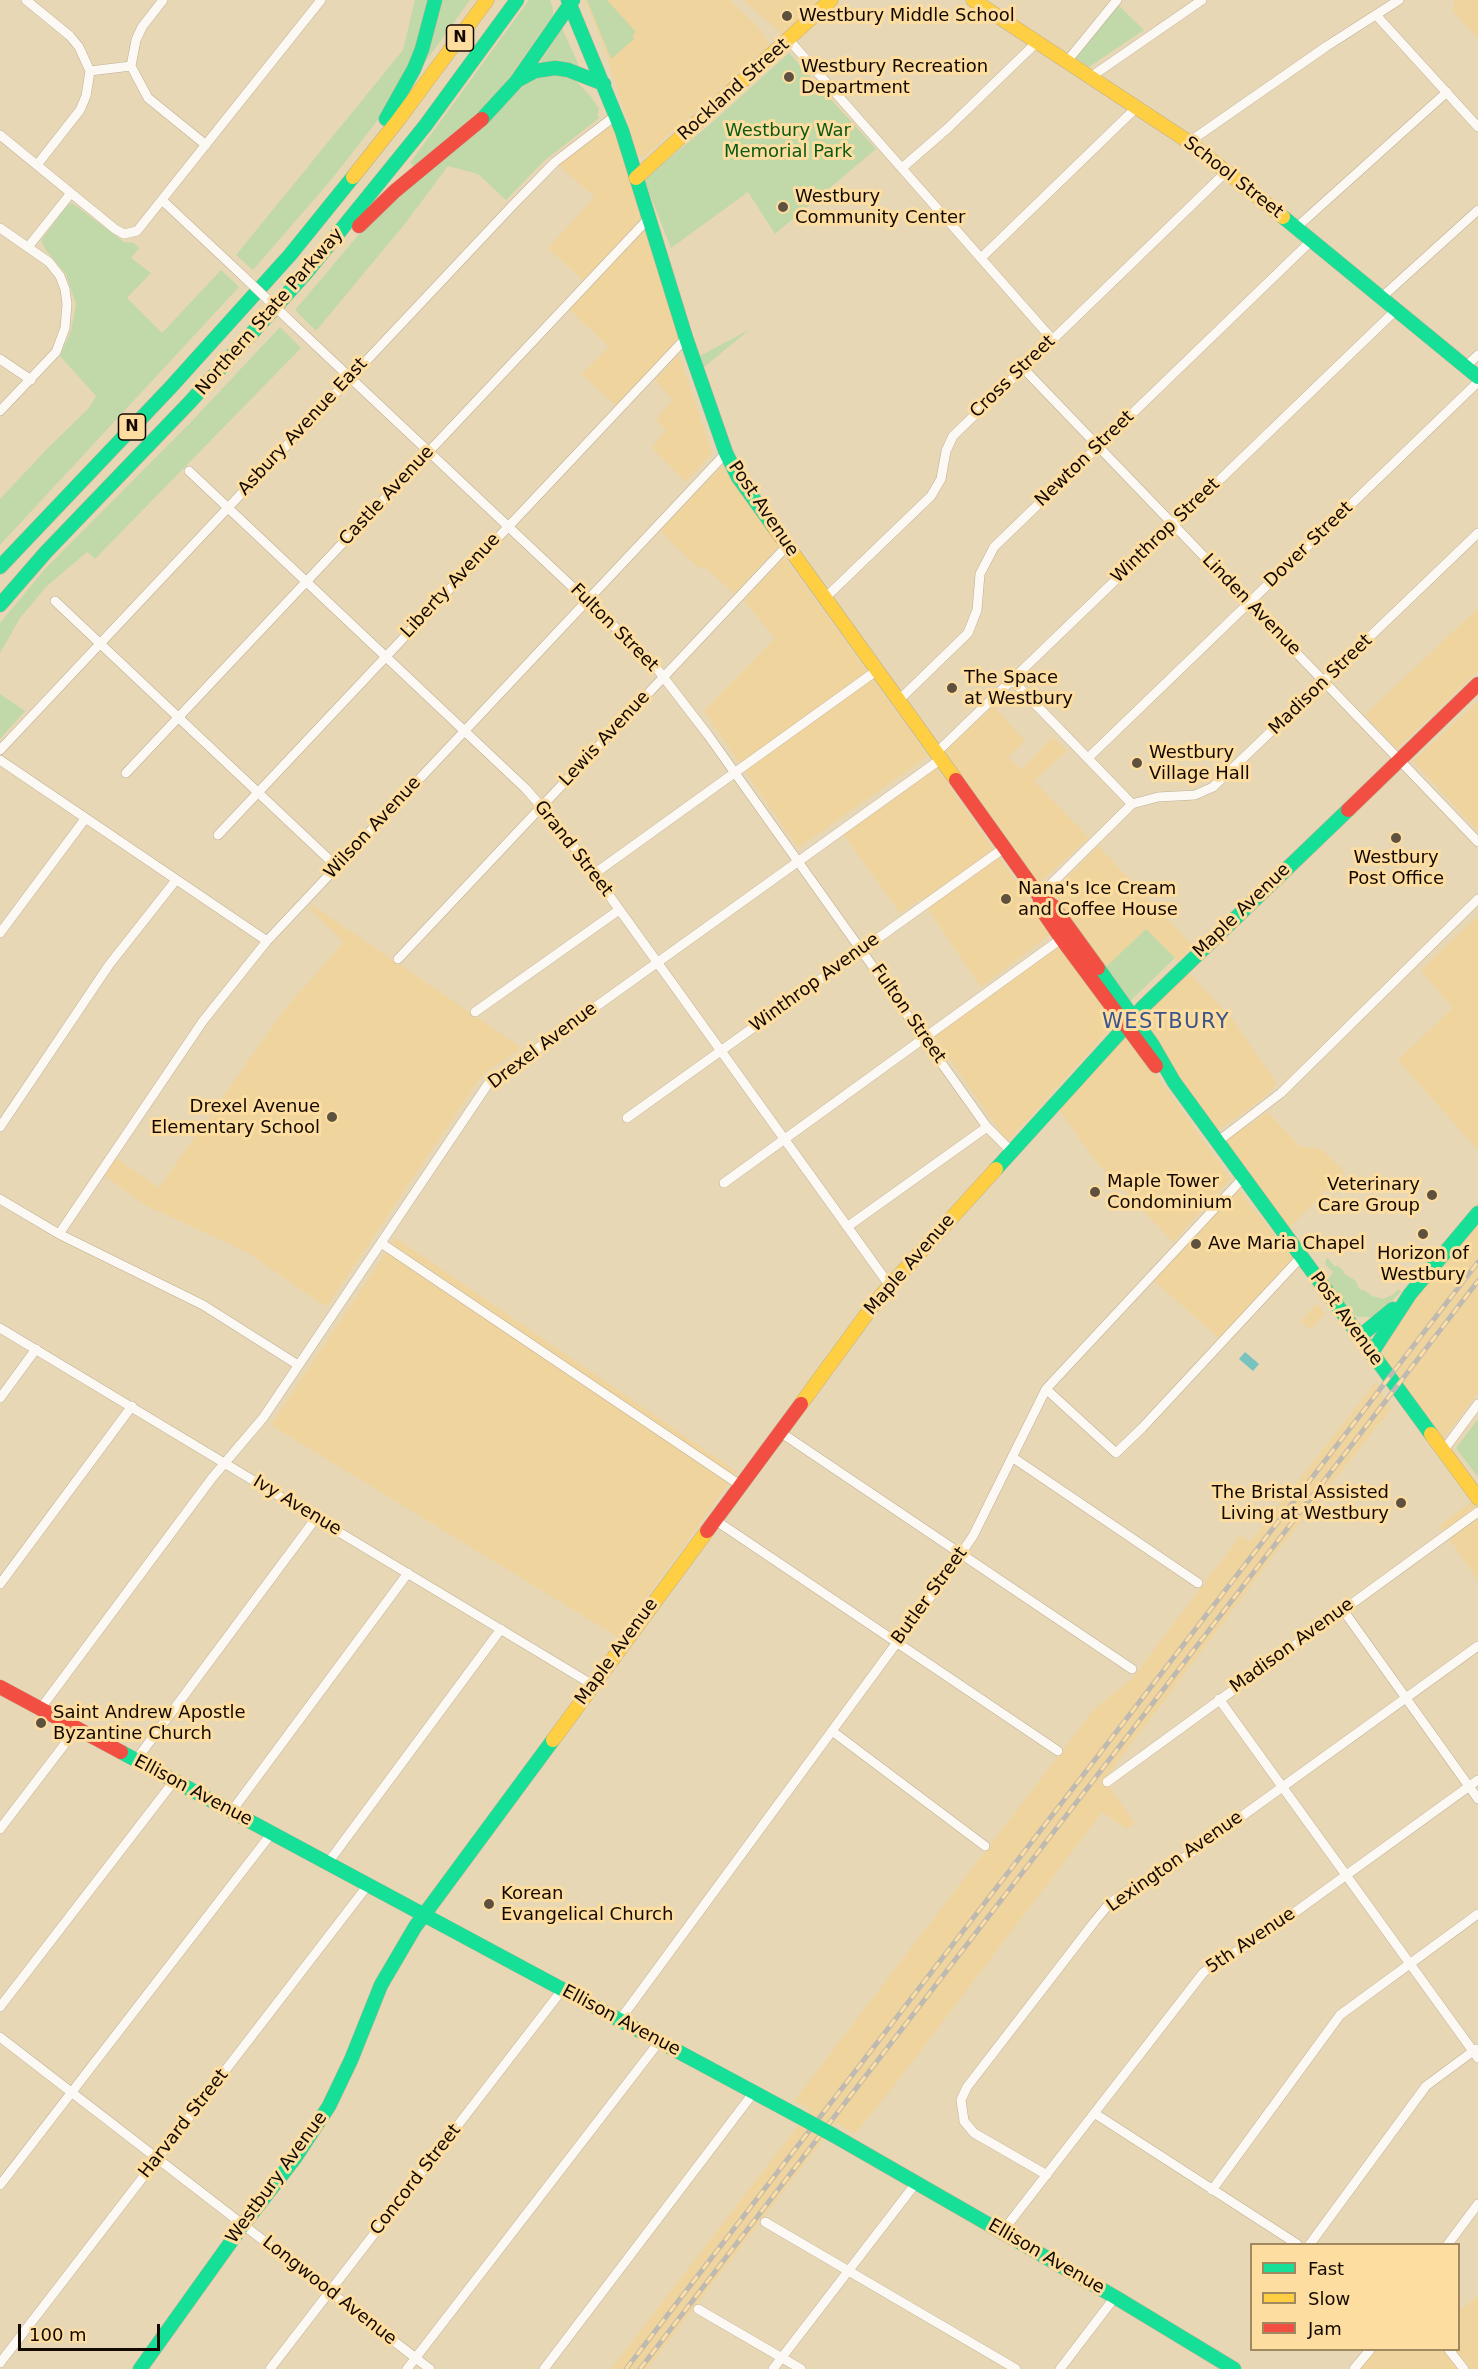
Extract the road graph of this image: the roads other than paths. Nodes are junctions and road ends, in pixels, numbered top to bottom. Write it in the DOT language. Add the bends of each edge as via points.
graph roads {
  1 [pos="26,0"];
  2 [pos="163,0"];
  3 [pos="321,0"];
  4 [pos="435,0"];
  5 [pos="487,0"];
  6 [pos="517,0"];
  7 [pos="831,0"];
  8 [pos="974,0"];
  9 [pos="1117,0"];
  10 [pos="1202,0"];
  11 [pos="1399,0"];
  12 [pos="570,1"];
  13 [pos="1376,15"];
  14 [pos="789,40"];
  15 [pos="1037,42"];
  16 [pos="1068,60"];
  17 [pos="131,66"];
  18 [pos="90,71"];
  19 [pos="1092,76"];
  20 [pos="516,82"];
  21 [pos="604,84"];
  22 [pos="1447,92"];
  23 [pos="1137,107"];
  24 [pos="615,116"];
  25 [pos="1478,126"];
  26 [pos="0,135"];
  27 [pos="1189,142"];
  28 [pos="206,145"];
  29 [pos="37,165"];
  30 [pos="902,168"];
  31 [pos="1227,171"];
  32 [pos="636,178"];
  33 [pos="71,193"];
  34 [pos="163,201"];
  35 [pos="335,201"];
  36 [pos="1478,210"];
  37 [pos="648,219"];
  38 [pos="0,228"];
  39 [pos="1297,228"];
  40 [pos="1312,240"];
  41 [pos="28,247"];
  42 [pos="981,258"];
  43 [pos="306,273"];
  44 [pos="1382,297"];
  45 [pos="1396,310"];
  46 [pos="686,338"];
  47 [pos="1052,339"];
  48 [pos="1478,355"];
  49 [pos="0,359"];
  50 [pos="1466,366"];
  51 [pos="1023,368"];
  52 [pos="350,377"];
  53 [pos="1478,377"];
  54 [pos="31,380"];
  55 [pos="1478,382"];
  56 [pos="0,411"];
  57 [pos="1098,446"];
  58 [pos="429,452"];
  59 [pos="726,453"];
  60 [pos="189,471"];
  61 [pos="227,507"];
  62 [pos="1174,524"];
  63 [pos="508,526"];
  64 [pos="1478,533"];
  65 [pos="787,546"];
  66 [pos="0,567"];
  67 [pos="306,581"];
  68 [pos="825,598"];
  69 [pos="55,601"];
  70 [pos="587,601"];
  71 [pos="1249,603"];
  72 [pos="0,605"];
  73 [pos="99,642"];
  74 [pos="385,656"];
  75 [pos="876,670"];
  76 [pos="663,678"];
  77 [pos="1012,680"];
  78 [pos="1324,681"];
  79 [pos="1478,684"];
  80 [pos="898,701"];
  81 [pos="178,717"];
  82 [pos="464,730"];
  83 [pos="0,750"];
  84 [pos="938,756"];
  85 [pos="1088,758"];
  86 [pos="0,760"];
  87 [pos="1400,760"];
  88 [pos="735,772"];
  89 [pos="126,773"];
  90 [pos="257,792"];
  91 [pos="1132,804"];
  92 [pos="542,807"];
  93 [pos="85,819"];
  94 [pos="218,835"];
  95 [pos="1478,842"];
  96 [pos="1004,848"];
  97 [pos="798,861"];
  98 [pos="336,866"];
  99 [pos="594,874"];
  100 [pos="176,880"];
  101 [pos="1040,896"];
  102 [pos="1478,899"];
  103 [pos="619,910"];
  104 [pos="0,933"];
  105 [pos="1066,935"];
  106 [pos="267,941"];
  107 [pos="861,950"];
  108 [pos="398,959"];
  109 [pos="657,962"];
  110 [pos="475,1012"];
  111 [pos="1129,1022"];
  112 [pos="924,1038"];
  113 [pos="720,1051"];
  114 [pos="627,1118"];
  115 [pos="0,1127"];
  116 [pos="987,1127"];
  117 [pos="783,1139"];
  118 [pos="1217,1142"];
  119 [pos="1011,1151"];
  120 [pos="1243,1178"];
  121 [pos="724,1183"];
  122 [pos="0,1199"];
  123 [pos="1478,1213"];
  124 [pos="847,1227"];
  125 [pos="59,1234"];
  126 [pos="381,1243"];
  127 [pos="1301,1257"];
  128 [pos="890,1286"];
  129 [pos="1410,1294"];
  130 [pos="0,1328"];
  131 [pos="1359,1337"];
  132 [pos="36,1349"];
  133 [pos="1371,1354"];
  134 [pos="298,1365"];
  135 [pos="1046,1389"];
  136 [pos="0,1398"];
  137 [pos="1478,1404"];
  138 [pos="132,1406"];
  139 [pos="780,1432"];
  140 [pos="1443,1451"];
  141 [pos="1012,1457"];
  142 [pos="225,1462"];
  143 [pos="740,1485"];
  144 [pos="1478,1498"];
  145 [pos="1478,1512"];
  146 [pos="316,1518"];
  147 [pos="715,1520"];
  148 [pos="960,1553"];
  149 [pos="408,1574"];
  150 [pos="1198,1582"];
  151 [pos="0,1584"];
  152 [pos="1343,1610"];
  153 [pos="501,1629"];
  154 [pos="897,1642"];
  155 [pos="1478,1646"];
  156 [pos="1132,1669"];
  157 [pos="593,1684"];
  158 [pos="0,1687"];
  159 [pos="1406,1698"];
  160 [pos="1219,1699"];
  161 [pos="41,1708"];
  162 [pos="77,1728"];
  163 [pos="832,1731"];
  164 [pos="1058,1751"];
  165 [pos="136,1760"];
  166 [pos="1478,1780"];
  167 [pos="174,1781"];
  168 [pos="1107,1782"];
  169 [pos="1469,1786"];
  170 [pos="1283,1787"];
  171 [pos="1478,1799"];
  172 [pos="231,1812"];
  173 [pos="0,1829"];
  174 [pos="271,1833"];
  175 [pos="985,1846"];
  176 [pos="327,1864"];
  177 [pos="1346,1875"];
  178 [pos="368,1886"];
  179 [pos="1478,1914"];
  180 [pos="425,1916"];
  181 [pos="1410,1963"];
  182 [pos="562,1990"];
  183 [pos="0,2007"];
  184 [pos="619,2021"];
  185 [pos="0,2037"];
  186 [pos="659,2042"];
  187 [pos="1476,2053"];
  188 [pos="72,2092"];
  189 [pos="754,2092"];
  190 [pos="1094,2114"];
  191 [pos="158,2159"];
  192 [pos="1047,2175"];
  193 [pos="916,2183"];
  194 [pos="0,2185"];
  195 [pos="1212,2190"];
  196 [pos="1478,2204"];
  197 [pos="765,2222"];
  198 [pos="243,2225"];
  199 [pos="1002,2232"];
  200 [pos="1295,2243"];
  201 [pos="1311,2243"];
  202 [pos="1449,2243"];
  203 [pos="848,2271"];
  204 [pos="330,2291"];
  205 [pos="1115,2297"];
  206 [pos="698,2309"];
  207 [pos="1368,2351"];
  208 [pos="1450,2351"];
  209 [pos="416,2358"];
  210 [pos="781,2358"];
  211 [pos="0,2363"];
  212 [pos="140,2367"];
  213 [pos="270,2369"];
  214 [pos="407,2369"];
  215 [pos="430,2369"];
  216 [pos="544,2369"];
  217 [pos="773,2369"];
  218 [pos="801,2369"];
  219 [pos="1016,2369"];
  220 [pos="1060,2369"];
  221 [pos="1234,2369"];
  222 [pos="1354,2369"];
  223 [pos="1464,2369"];
  1 -- 18 [label="street" via="70,36"];
  2 -- 17 [label="street" via="142,27"];
  3 -- 28 [label="street"];
  4 -- 35 [label="main road" via="422,49 404,90"];
  5 -- 35 [label="main road, Northern State Parkway / N"];
  6 -- 43 [label="main road, Northern State Parkway / N" via="425,126"];
  7 -- 14 [label="main road, Rockland Street"];
  8 -- 15 [label="main road, School Street"];
  9 -- 16 [label="street"];
  10 -- 19 [label="street"];
  11 -- 13 [label="street"];
  12 -- 20 [label="main road"];
  12 -- 21 [label="main road, Post Avenue"];
  13 -- 22 [label="street"];
  13 -- 27 [label="street"];
  14 -- 30 [label="street"];
  14 -- 32 [label="main road, Rockland Street"];
  15 -- 16 [label="main road, School Street"];
  15 -- 30 [label="street"];
  16 -- 19 [label="main road, School Street"];
  17 -- 18 [label="street"];
  17 -- 28 [label="street" via="148,98"];
  18 -- 29 [label="street" via="80,110"];
  19 -- 23 [label="main road, School Street"];
  20 -- 21 [label="main road" via="535,71 555,68"];
  20 -- 43 [label="main road" via="479,123 387,198"];
  21 -- 24 [label="main road, Post Avenue"];
  22 -- 25 [label="street"];
  22 -- 39 [label="street"];
  23 -- 27 [label="main road, School Street"];
  23 -- 42 [label="street"];
  24 -- 32 [label="main road, Post Avenue"];
  24 -- 52 [label="street, Asbury Avenue East" via="555,162"];
  26 -- 29 [label="street"];
  27 -- 31 [label="main road, School Street"];
  28 -- 34 [label="street"];
  29 -- 33 [label="street"];
  30 -- 42 [label="street"];
  31 -- 39 [label="main road, School Street"];
  31 -- 47 [label="street, Cross Street"];
  32 -- 37 [label="main road, Post Avenue"];
  33 -- 34 [label="street" via="123,234 137,231"];
  33 -- 41 [label="street"];
  34 -- 52 [label="street, Fulton Street, bridge"];
  35 -- 66 [label="main road, Northern State Parkway / N" via="209,346"];
  36 -- 44 [label="street"];
  37 -- 46 [label="main road, Post Avenue"];
  37 -- 58 [label="street, Castle Avenue"];
  38 -- 41 [label="street"];
  39 -- 40 [label="main road, School Street"];
  40 -- 44 [label="main road, School Street"];
  40 -- 57 [label="street, Newton Street"];
  41 -- 54 [label="street" via="60,276 67,304 61,342"];
  42 -- 47 [label="street"];
  43 -- 72 [label="main road, Northern State Parkway / N"];
  44 -- 45 [label="main road, School Street"];
  45 -- 50 [label="main road, School Street"];
  45 -- 62 [label="street, Winthrop Street"];
  46 -- 59 [label="main road, Post Avenue"];
  46 -- 63 [label="street, Liberty Avenue"];
  47 -- 51 [label="street, Cross Street"];
  48 -- 50 [label="street"];
  49 -- 54 [label="street"];
  50 -- 53 [label="main road, School Street"];
  51 -- 57 [label="street, Linden Avenue"];
  51 -- 68 [label="street, Cross Street" via="953,436 941,479 931,496"];
  52 -- 58 [label="street, Fulton Street"];
  52 -- 61 [label="street, Asbury Avenue East"];
  54 -- 56 [label="street"];
  55 -- 71 [label="street, Dover Street"];
  57 -- 62 [label="street, Linden Avenue"];
  57 -- 80 [label="street, Newton Street" via="994,547 980,574 977,610 968,633"];
  58 -- 63 [label="street, Fulton Street"];
  58 -- 67 [label="street, Castle Avenue"];
  59 -- 65 [label="main road, Post Avenue" via="738,477"];
  59 -- 70 [label="street, Wilson Avenue"];
  60 -- 61 [label="street, Grand Street"];
  61 -- 67 [label="street, Grand Street"];
  61 -- 73 [label="street, Asbury Avenue East"];
  62 -- 71 [label="street, Linden Avenue"];
  62 -- 77 [label="street, Winthrop Street"];
  63 -- 70 [label="street, Fulton Street"];
  63 -- 74 [label="street, Liberty Avenue"];
  64 -- 78 [label="street, Madison Street"];
  65 -- 68 [label="main road, Post Avenue"];
  65 -- 76 [label="street, Lewis Avenue"];
  67 -- 74 [label="street, Grand Street"];
  67 -- 81 [label="street, Castle Avenue"];
  68 -- 75 [label="main road, Post Avenue"];
  69 -- 73 [label="street"];
  70 -- 76 [label="street, Fulton Street" via="651,661"];
  70 -- 82 [label="street, Wilson Avenue"];
  71 -- 78 [label="street, Linden Avenue"];
  71 -- 85 [label="street, Dover Street"];
  73 -- 81 [label="street"];
  73 -- 83 [label="street, Asbury Avenue East"];
  74 -- 82 [label="street, Grand Street"];
  74 -- 90 [label="street, Liberty Avenue"];
  75 -- 80 [label="main road, Post Avenue"];
  75 -- 88 [label="street"];
  76 -- 88 [label="street, Fulton Street"];
  76 -- 92 [label="street, Lewis Avenue"];
  77 -- 84 [label="street, Winthrop Street"];
  77 -- 85 [label="street"];
  78 -- 87 [label="street, Linden Avenue"];
  78 -- 91 [label="street, Madison Street" via="1213,787 1195,795 1158,797"];
  79 -- 87 [label="main road, Maple Avenue"];
  80 -- 84 [label="main road, Post Avenue"];
  81 -- 89 [label="street, Castle Avenue"];
  81 -- 90 [label="street"];
  82 -- 92 [label="street, Grand Street"];
  82 -- 98 [label="street, Wilson Avenue"];
  84 -- 96 [label="main road, Post Avenue"];
  84 -- 97 [label="street, Drexel Avenue"];
  85 -- 91 [label="street"];
  86 -- 93 [label="street"];
  87 -- 95 [label="street, Linden Avenue"];
  87 -- 111 [label="main road, Maple Avenue"];
  88 -- 97 [label="street, Fulton Street"];
  88 -- 99 [label="street"];
  90 -- 94 [label="street, Liberty Avenue"];
  90 -- 98 [label="street"];
  91 -- 101 [label="street"];
  92 -- 99 [label="street, Grand Street"];
  92 -- 108 [label="street, Lewis Avenue"];
  93 -- 100 [label="street"];
  93 -- 104 [label="street"];
  96 -- 101 [label="main road, Post Avenue"];
  96 -- 107 [label="street, Winthrop Avenue"];
  97 -- 107 [label="street, Fulton Street"];
  97 -- 109 [label="street, Drexel Avenue"];
  98 -- 106 [label="street, Wilson Avenue"];
  99 -- 103 [label="street, Grand Street"];
  100 -- 106 [label="street"];
  100 -- 115 [label="street" via="109,966"];
  101 -- 105 [label="main road, Post Avenue" via="1053,906"];
  102 -- 118 [label="street" via="1281,1093"];
  103 -- 109 [label="street, Grand Street"];
  103 -- 110 [label="street"];
  105 -- 111 [label="main road, Post Avenue"];
  105 -- 112 [label="street"];
  106 -- 125 [label="street, Wilson Avenue" via="203,1021"];
  107 -- 112 [label="street, Fulton Street"];
  107 -- 113 [label="street, Winthrop Avenue"];
  109 -- 113 [label="street, Grand Street"];
  109 -- 126 [label="street, Drexel Avenue" via="488,1084"];
  111 -- 118 [label="main road, Post Avenue" via="1158,1069 1174,1082"];
  111 -- 119 [label="main road, Maple Avenue"];
  112 -- 116 [label="street, Fulton Street"];
  112 -- 117 [label="street"];
  113 -- 114 [label="street, Winthrop Avenue"];
  113 -- 117 [label="street, Grand Street"];
  116 -- 119 [label="street, Fulton Street"];
  116 -- 124 [label="street"];
  117 -- 121 [label="street"];
  117 -- 124 [label="street, Grand Street"];
  118 -- 120 [label="main road, Post Avenue"];
  119 -- 128 [label="main road, Maple Avenue"];
  120 -- 127 [label="main road, Post Avenue"];
  120 -- 135 [label="street, Butler Street"];
  122 -- 125 [label="street"];
  123 -- 129 [label="main road"];
  124 -- 128 [label="street, Grand Street"];
  125 -- 134 [label="street" via="203,1305"];
  126 -- 134 [label="street, Drexel Avenue"];
  126 -- 143 [label="street"];
  127 -- 131 [label="main road, Post Avenue"];
  127 -- 135 [label="street" via="1116,1453"];
  128 -- 139 [label="main road, Maple Avenue"];
  129 -- 131 [label="main road"];
  129 -- 133 [label="main road"];
  130 -- 132 [label="street, Ivy Avenue"];
  131 -- 133 [label="main road, Post Avenue"];
  132 -- 136 [label="street"];
  132 -- 138 [label="street, Ivy Avenue"];
  133 -- 140 [label="main road, Post Avenue"];
  134 -- 142 [label="street, Drexel Avenue" via="263,1418"];
  135 -- 141 [label="street, Butler Street"];
  137 -- 140 [label="street"];
  138 -- 142 [label="street, Ivy Avenue"];
  138 -- 151 [label="street"];
  139 -- 143 [label="main road, Maple Avenue"];
  139 -- 148 [label="street"];
  140 -- 144 [label="main road, Post Avenue"];
  141 -- 148 [label="street, Butler Street" via="973,1536"];
  141 -- 150 [label="street"];
  142 -- 146 [label="street, Ivy Avenue"];
  142 -- 161 [label="street, Drexel Avenue"];
  143 -- 147 [label="main road, Maple Avenue"];
  145 -- 152 [label="street, Madison Avenue"];
  146 -- 149 [label="street, Ivy Avenue"];
  146 -- 165 [label="street"];
  147 -- 154 [label="street"];
  147 -- 157 [label="main road, Maple Avenue"];
  148 -- 154 [label="street, Butler Street"];
  148 -- 156 [label="street"];
  149 -- 153 [label="street, Ivy Avenue"];
  149 -- 172 [label="street"];
  152 -- 159 [label="street"];
  152 -- 160 [label="street, Madison Avenue"];
  153 -- 157 [label="street, Ivy Avenue"];
  153 -- 176 [label="street"];
  154 -- 163 [label="street, Butler Street"];
  154 -- 164 [label="street"];
  155 -- 159 [label="street, Lexington Avenue"];
  157 -- 180 [label="main road, Maple Avenue"];
  158 -- 161 [label="main road, Ellison Avenue"];
  159 -- 169 [label="street"];
  159 -- 170 [label="street, Lexington Avenue"];
  160 -- 168 [label="street, Madison Avenue"];
  160 -- 170 [label="street"];
  161 -- 162 [label="main road, Ellison Avenue"];
  162 -- 165 [label="main road, Ellison Avenue"];
  162 -- 173 [label="street"];
  163 -- 175 [label="street"];
  163 -- 184 [label="street, Butler Street"];
  165 -- 167 [label="main road, Ellison Avenue"];
  166 -- 169 [label="street, 5th Avenue"];
  167 -- 172 [label="main road, Ellison Avenue"];
  167 -- 183 [label="street"];
  169 -- 171 [label="street"];
  169 -- 177 [label="street, 5th Avenue"];
  170 -- 177 [label="street"];
  170 -- 192 [label="street, Lexington Avenue" via="1166,1871 1109,1904 967,2087 961,2106 964,2121 974,2133"];
  172 -- 174 [label="main road, Ellison Avenue"];
  174 -- 176 [label="main road, Ellison Avenue"];
  174 -- 188 [label="street"];
  176 -- 178 [label="main road, Ellison Avenue"];
  177 -- 181 [label="street"];
  177 -- 190 [label="street, 5th Avenue" via="1251,1944 1203,1973"];
  178 -- 180 [label="main road, Ellison Avenue"];
  178 -- 191 [label="street, Harvard Street"];
  179 -- 181 [label="street"];
  180 -- 182 [label="main road, Ellison Avenue"];
  180 -- 198 [label="main road, Westbury Avenue" via="381,1985 329,2106"];
  181 -- 187 [label="street"];
  181 -- 195 [label="street" via="1341,2015"];
  182 -- 184 [label="main road, Ellison Avenue"];
  182 -- 204 [label="street, Concord Street"];
  184 -- 186 [label="main road, Ellison Avenue"];
  185 -- 188 [label="street, Longwood Avenue"];
  186 -- 189 [label="main road, Ellison Avenue"];
  186 -- 209 [label="street"];
  187 -- 201 [label="street" via="1426,2086"];
  188 -- 191 [label="street, Longwood Avenue"];
  188 -- 194 [label="street"];
  189 -- 193 [label="main road, Ellison Avenue, bridge"];
  189 -- 216 [label="street"];
  190 -- 192 [label="street, 5th Avenue"];
  190 -- 195 [label="street"];
  191 -- 198 [label="street, Longwood Avenue"];
  191 -- 211 [label="street, Harvard Street"];
  192 -- 199 [label="street, 5th Avenue"];
  193 -- 199 [label="main road, Ellison Avenue"];
  193 -- 203 [label="street"];
  195 -- 200 [label="street"];
  196 -- 202 [label="street"];
  197 -- 203 [label="street"];
  198 -- 204 [label="street, Longwood Avenue"];
  198 -- 212 [label="main road, Westbury Avenue"];
  199 -- 205 [label="main road, Ellison Avenue"];
  203 -- 210 [label="street"];
  203 -- 219 [label="street"];
  204 -- 209 [label="street, Longwood Avenue"];
  204 -- 213 [label="street, Concord Street"];
  205 -- 220 [label="street"];
  205 -- 221 [label="main road, Ellison Avenue"];
  206 -- 210 [label="street"];
  207 -- 222 [label="street"];
  208 -- 223 [label="street"];
  209 -- 214 [label="street"];
  209 -- 215 [label="street, Longwood Avenue"];
  210 -- 217 [label="street"];
  210 -- 218 [label="street"];
}
